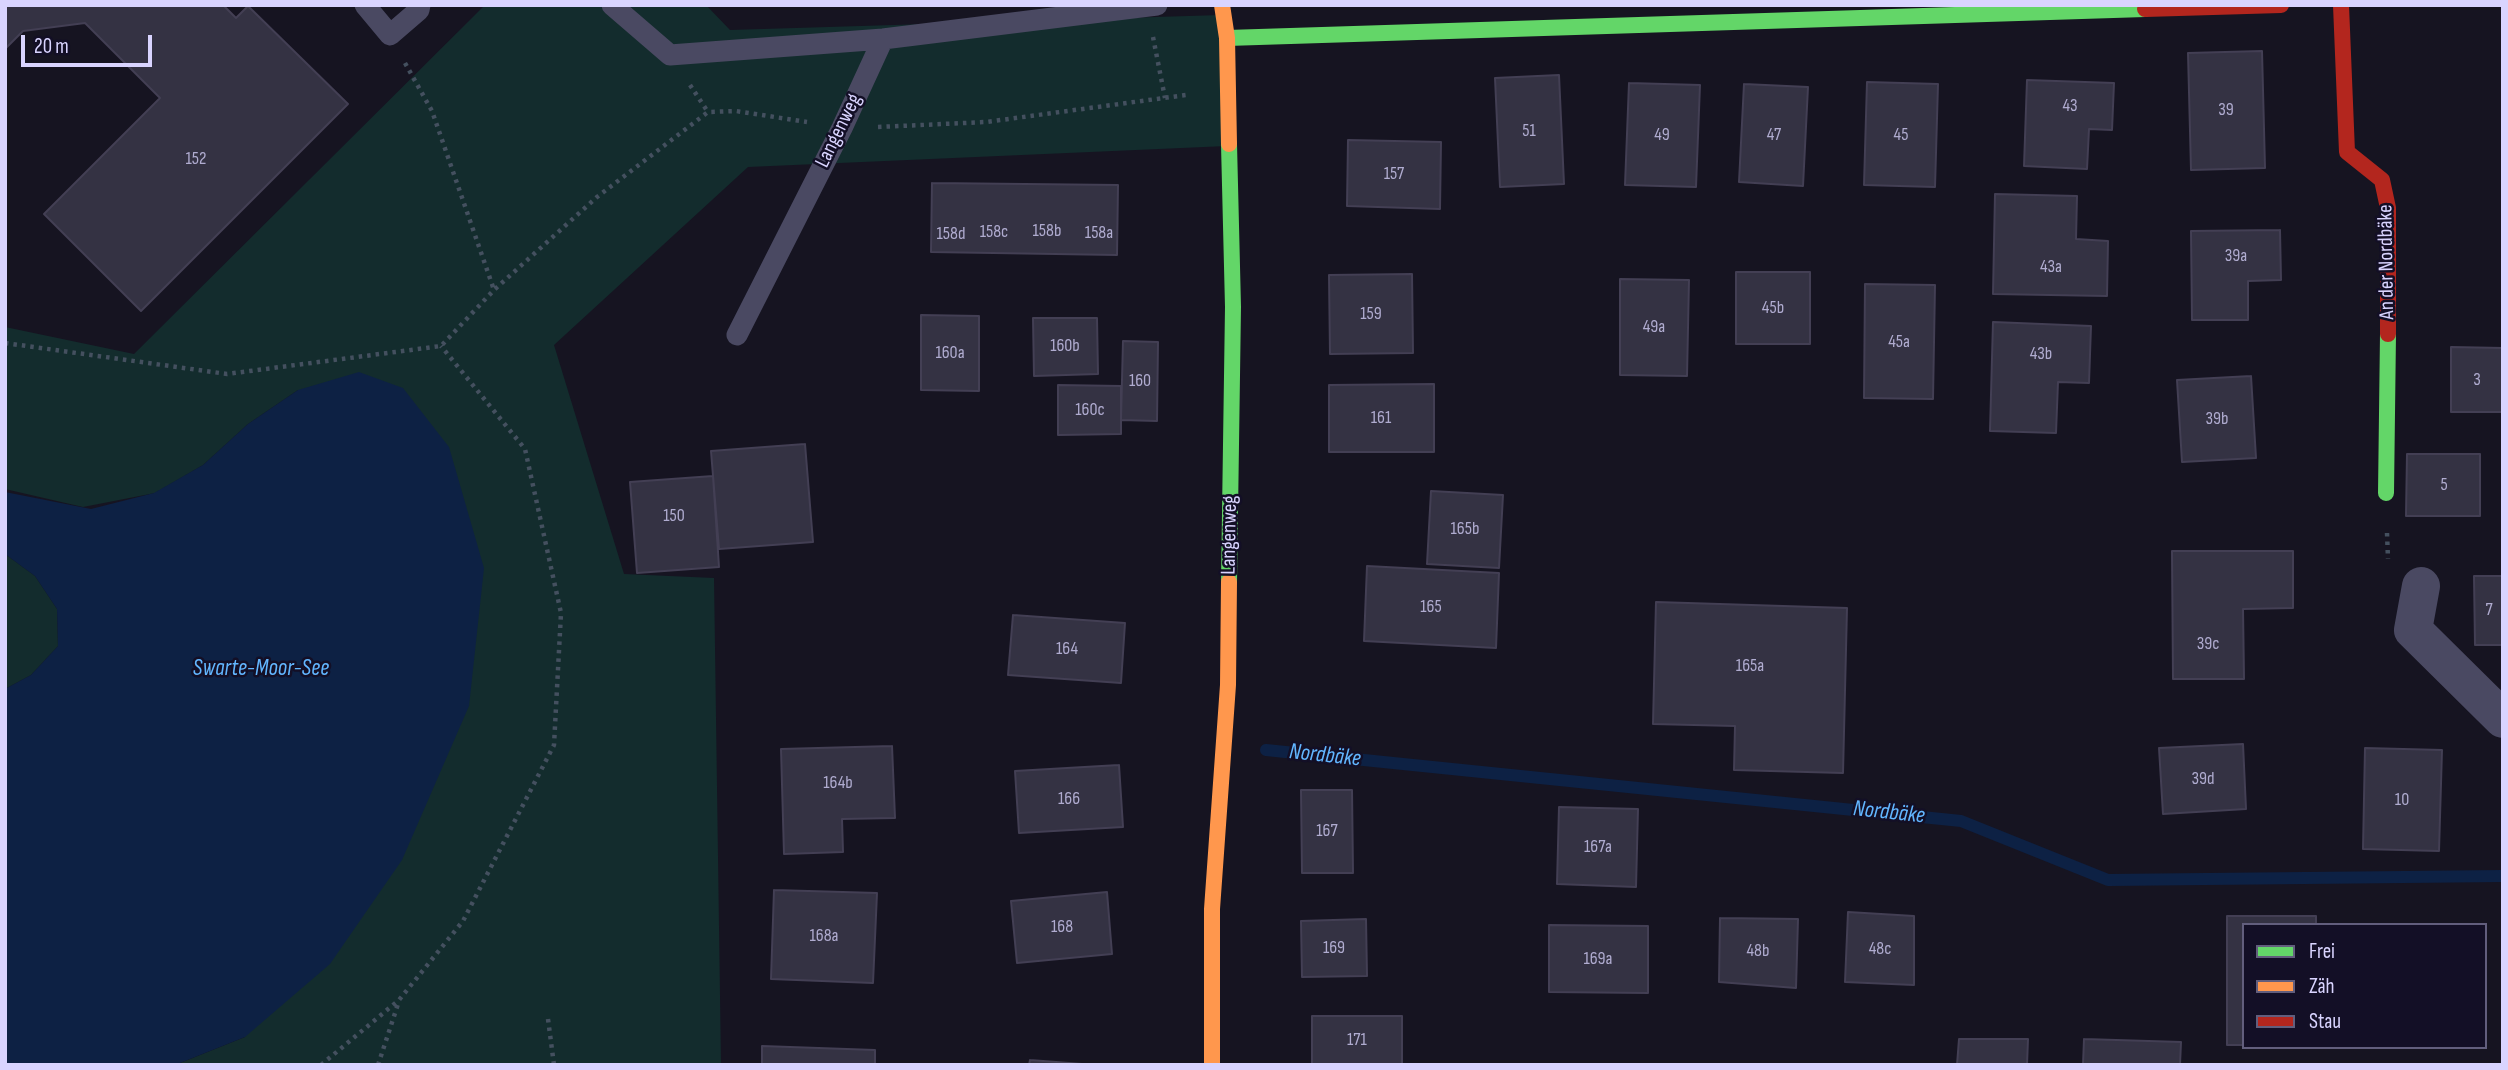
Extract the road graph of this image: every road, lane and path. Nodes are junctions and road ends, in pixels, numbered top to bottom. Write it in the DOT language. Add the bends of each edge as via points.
graph roads {
  1 [pos="365,5"];
  2 [pos="420,5"];
  3 [pos="612,5"];
  4 [pos="1222,5"];
  5 [pos="2281,5"];
  6 [pos="2341,5"];
  7 [pos="1152,6"];
  8 [pos="390,35"];
  9 [pos="1227,38"];
  10 [pos="883,39"];
  11 [pos="842,128"];
  12 [pos="494,290"];
  13 [pos="737,335"];
  14 [pos="5,343"];
  15 [pos="441,346"];
  16 [pos="2386,493"];
  17 [pos="2421,586"];
  18 [pos="2503,719"];
  19 [pos="399,1000"];
  20 [pos="548,1019"];
  21 [pos="321,1065"];
  22 [pos="378,1065"];
  23 [pos="554,1065"];
  24 [pos="1212,1065"];
  1 -- 8 [label="lane"];
  2 -- 8 [label="lane"];
  3 -- 10 [label="lane" via="670,55"];
  4 -- 9 [label="street, Langenweg"];
  5 -- 9 [label="street"];
  6 -- 16 [label="street, An der Nordbäke" via="2347,152 2382,180 2388,208"];
  7 -- 10 [label="lane"];
  7 -- 11 [label="path" via="1165,98 986,122"];
  8 -- 12 [label="path" via="432,111"];
  9 -- 24 [label="street, Langenweg" via="1233,307 1228,685 1212,909"];
  10 -- 11 [label="lane, Langenweg"];
  11 -- 12 [label="path" via="736,111 708,112 597,197"];
  11 -- 13 [label="lane, Langenweg"];
  12 -- 15 [label="path"];
  14 -- 15 [label="path" via="227,374"];
  15 -- 19 [label="path" via="525,449 561,613 554,745 463,921"];
  16 -- 17 [label="path" via="2389,584"];
  17 -- 18 [label="street" via="2413,630"];
  19 -- 21 [label="path"];
  19 -- 22 [label="path"];
  20 -- 23 [label="path"];
}
